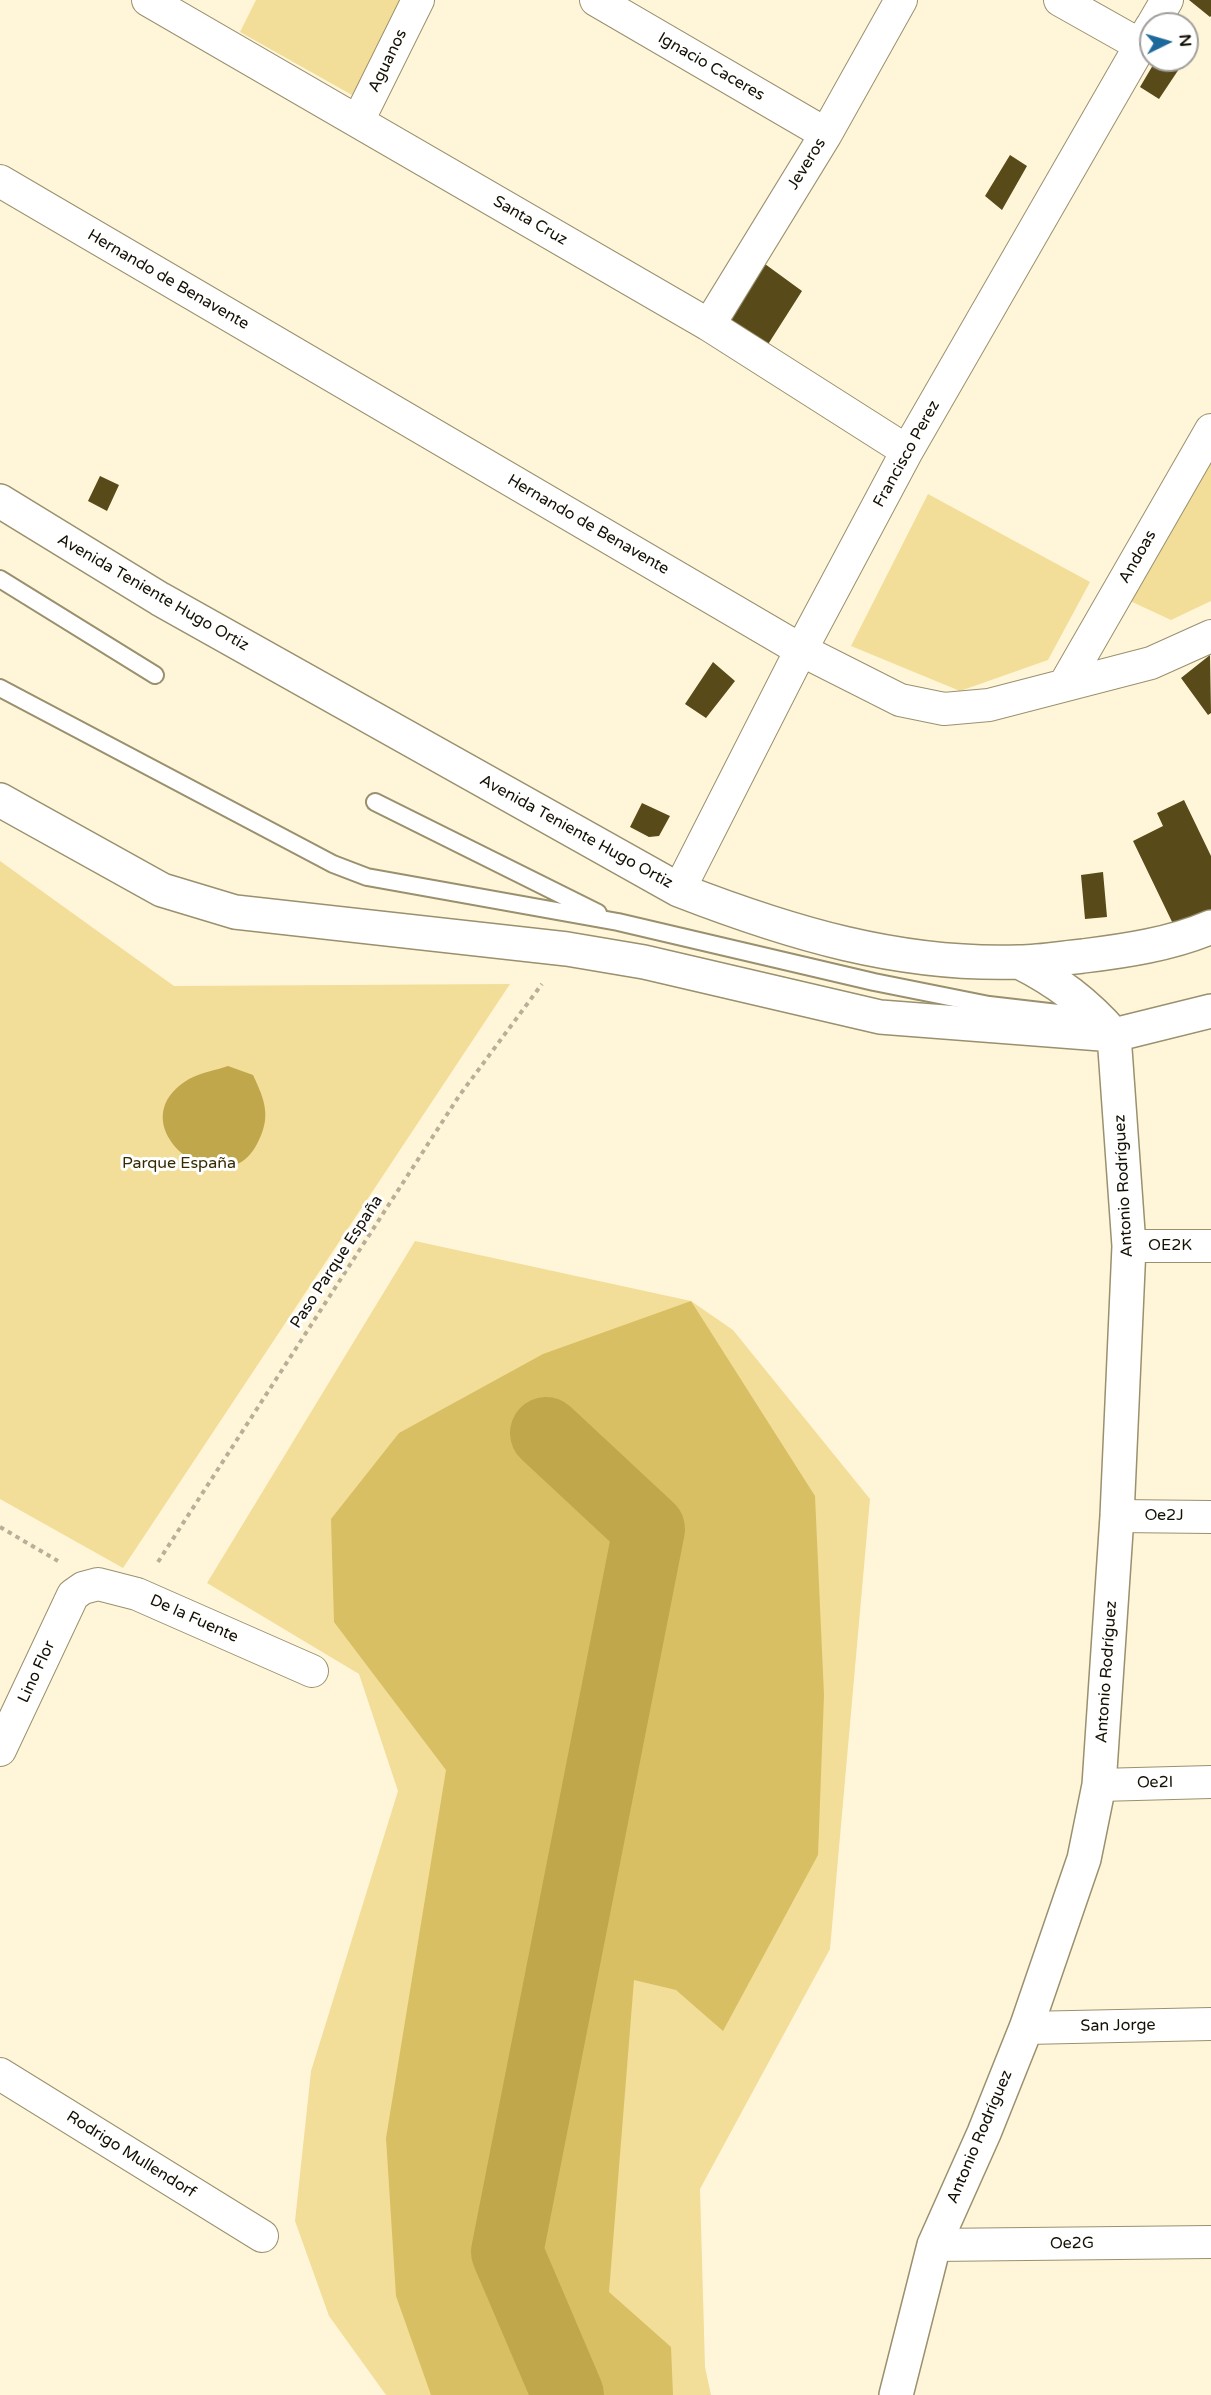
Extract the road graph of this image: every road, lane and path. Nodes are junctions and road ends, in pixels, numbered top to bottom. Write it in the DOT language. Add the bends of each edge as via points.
graph roads {
  1 [pos="148,0"];
  2 [pos="418,0"];
  3 [pos="596,0"];
  4 [pos="901,0"];
  5 [pos="1060,0"];
  6 [pos="1139,29"];
  7 [pos="1139,48"];
  8 [pos="358,121"];
  9 [pos="826,134"];
  10 [pos="0,181"];
  11 [pos="709,325"];
  12 [pos="1211,430"];
  13 [pos="907,451"];
  14 [pos="0,501"];
  15 [pos="0,579"];
  16 [pos="1211,636"];
  17 [pos="801,650"];
  18 [pos="155,675"];
  19 [pos="1065,684"];
  20 [pos="0,688"];
  21 [pos="0,800"];
  22 [pos="375,802"];
  23 [pos="679,890"];
  24 [pos="618,922"];
  25 [pos="1211,927"];
  26 [pos="567,949"];
  27 [pos="1019,962"];
  28 [pos="1211,1011"];
  29 [pos="1114,1035"];
  30 [pos="1129,1246"];
  31 [pos="1211,1246"];
  32 [pos="1117,1516"];
  33 [pos="1211,1516"];
  34 [pos="0,1527"];
  35 [pos="86,1589"];
  36 [pos="137,1594"];
  37 [pos="312,1671"];
  38 [pos="0,1750"];
  39 [pos="1211,1782"];
  40 [pos="1099,1785"];
  41 [pos="1211,2024"];
  42 [pos="1026,2028"];
  43 [pos="0,2074"];
  44 [pos="262,2236"];
  45 [pos="1211,2242"];
  46 [pos="934,2245"];
  47 [pos="896,2395"];
  1 -- 8 [label="street, Santa Cruz"];
  2 -- 8 [label="street, Aguanos"];
  3 -- 9 [label="street, Ignacio Caceres"];
  4 -- 9 [label="street, Jeveros"];
  5 -- 6 [label="street"];
  7 -- 13 [label="street, Francisco Perez"];
  8 -- 11 [label="street, Santa Cruz"];
  9 -- 11 [label="street, Jeveros"];
  10 -- 17 [label="street, Hernando de Benavente"];
  11 -- 13 [label="street, Santa Cruz"];
  12 -- 19 [label="street, Andoas"];
  13 -- 17 [label="street, Francisco Perez"];
  14 -- 23 [label="main road, Avenida Teniente Hugo Ortiz" via="160,599"];
  15 -- 18 [label="lane"];
  16 -- 19 [label="street, Hernando de Benavente" via="1151,663"];
  17 -- 19 [label="street, Hernando de Benavente" via="900,700 944,709 989,705"];
  17 -- 23 [label="street, Francisco Perez"];
  20 -- 24 [label="lane" via="333,864 367,877"];
  21 -- 26 [label="main road" via="162,890 235,912"];
  22 -- 24 [label="lane"];
  23 -- 27 [label="main road, Avenida Teniente Hugo Ortiz" via="765,923 855,946 929,959"];
  24 -- 29 [label="lane" via="885,984 989,1005 1075,1015"];
  25 -- 27 [label="main road, Avenida Teniente Hugo Ortiz" via="1113,952"];
  26 -- 29 [label="main road" via="644,962 880,1017"];
  26 -- 36 [label="path, Paso Parque España" via="459,1096"];
  27 -- 29 [label="main road" via="1068,991"];
  28 -- 29 [label="main road"];
  29 -- 30 [label="main road, Antonio Rodríguez"];
  30 -- 31 [label="street, OE2K"];
  30 -- 32 [label="main road, Antonio Rodríguez"];
  32 -- 33 [label="street, Oe2J"];
  32 -- 40 [label="main road, Antonio Rodríguez"];
  34 -- 35 [label="path"];
  35 -- 36 [label="street, De la Fuente"];
  35 -- 38 [label="street, Lino Flor"];
  36 -- 37 [label="street, De la Fuente"];
  39 -- 40 [label="street, Oe2I"];
  40 -- 42 [label="main road, Antonio Rodríguez" via="1084,1859"];
  41 -- 42 [label="street, San Jorge"];
  42 -- 46 [label="main road, Antonio Rodríguez"];
  43 -- 44 [label="street, Rodrigo Mullendorf"];
  45 -- 46 [label="street, Oe2G"];
  46 -- 47 [label="main road, Antonio Rodríguez"];
}
